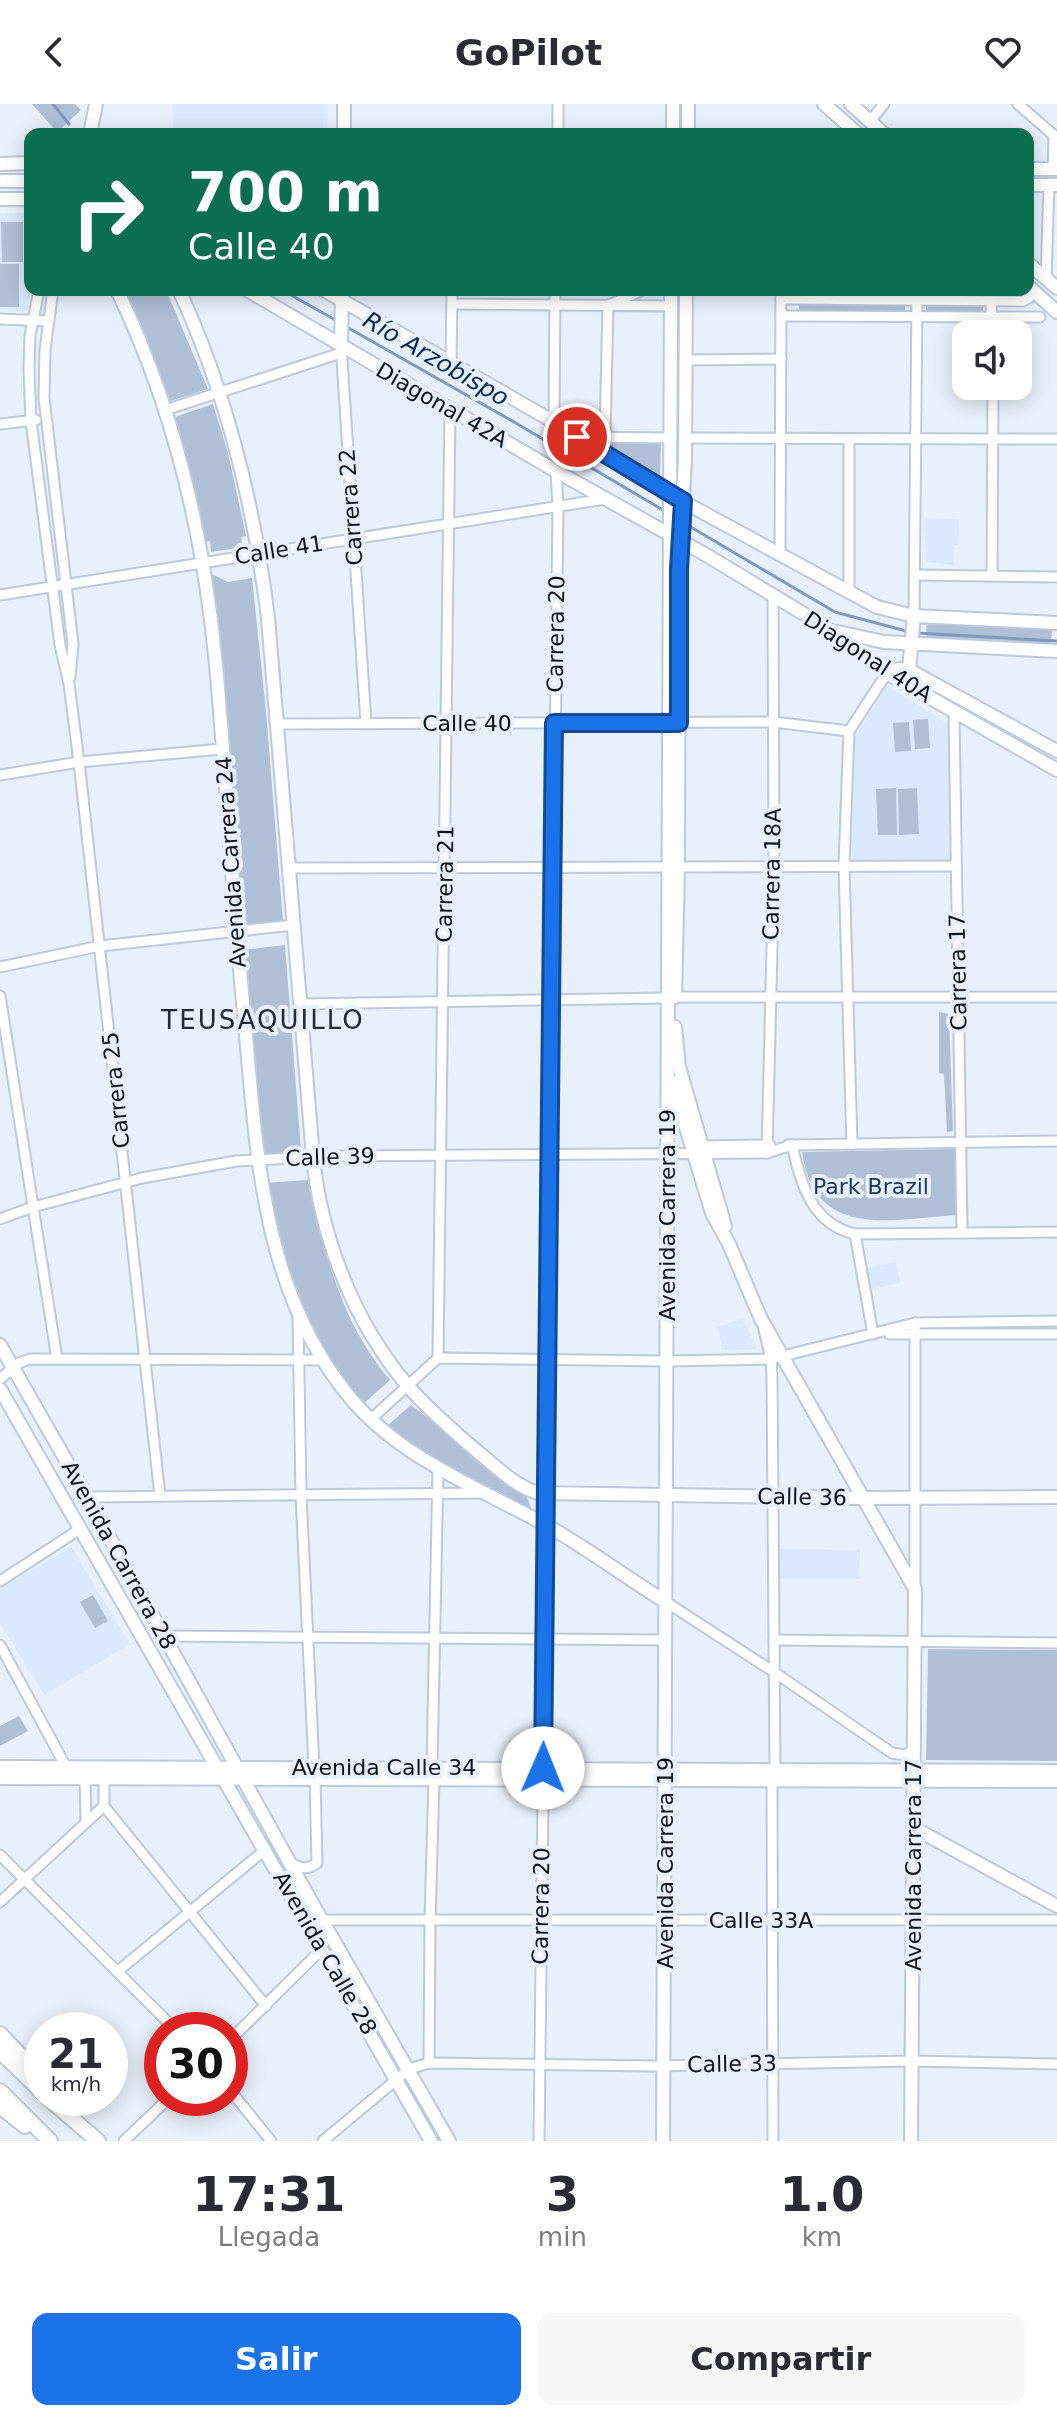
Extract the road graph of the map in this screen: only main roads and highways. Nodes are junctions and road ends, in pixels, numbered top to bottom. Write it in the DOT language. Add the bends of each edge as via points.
graph roads {
  1 [pos="99,104"];
  2 [pos="344,104"];
  3 [pos="673,104"];
  4 [pos="688,104"];
  5 [pos="824,104"];
  6 [pos="851,104"];
  7 [pos="92,128"];
  8 [pos="99,128"];
  9 [pos="344,128"];
  10 [pos="673,128"];
  11 [pos="688,128"];
  12 [pos="851,128"];
  13 [pos="878,128"];
  14 [pos="24,163"];
  15 [pos="0,164"];
  16 [pos="1034,169"];
  17 [pos="1055,169"];
  18 [pos="2,178"];
  19 [pos="24,180"];
  20 [pos="0,199"];
  21 [pos="24,199"];
  22 [pos="1034,268"];
  23 [pos="1057,288"];
  24 [pos="1034,292"];
  25 [pos="120,296"];
  26 [pos="181,296"];
  27 [pos="257,296"];
  28 [pos="342,296"];
  29 [pos="344,296"];
  30 [pos="671,296"];
  31 [pos="686,296"];
  32 [pos="1057,312"];
  33 [pos="341,349"];
  34 [pos="676,500"];
  35 [pos="675,534"];
  36 [pos="914,619"];
  37 [pos="1057,623"];
  38 [pos="827,628"];
  39 [pos="912,642"];
  40 [pos="1057,651"];
  41 [pos="909,670"];
  42 [pos="887,673"];
  43 [pos="1057,751"];
  44 [pos="1057,770"];
  45 [pos="673,1065"];
  46 [pos="0,1345"];
  47 [pos="0,1389"];
  48 [pos="666,1495"];
  49 [pos="1057,1497"];
  50 [pos="861,1498"];
  51 [pos="666,1602"];
  52 [pos="217,1766"];
  53 [pos="0,1767"];
  54 [pos="1057,1771"];
  55 [pos="238,1772"];
  56 [pos="665,1774"];
  57 [pos="773,1775"];
  58 [pos="914,1775"];
  59 [pos="0,1778"];
  60 [pos="224,1778"];
  61 [pos="1057,1781"];
  62 [pos="914,1828"];
  63 [pos="1057,1906"];
  64 [pos="0,2034"];
  65 [pos="0,2051"];
  66 [pos="24,2059"];
  67 [pos="24,2074"];
  68 [pos="0,2091"];
  69 [pos="0,2106"];
  70 [pos="70,2116"];
  71 [pos="78,2116"];
  72 [pos="47,2141"];
  73 [pos="100,2141"];
  74 [pos="431,2141"];
  75 [pos="449,2141"];
  76 [pos="663,2141"];
  77 [pos="911,2141"];
  1 -- 7 [label="main road"];
  1 -- 8 [label="main road"];
  2 -- 9 [label="main road"];
  3 -- 10 [label="main road"];
  4 -- 11 [label="main road"];
  5 -- 12 [label="main road"];
  6 -- 13 [label="main road"];
  14 -- 15 [label="main road"];
  16 -- 17 [label="main road"];
  18 -- 19 [label="main road"];
  20 -- 21 [label="main road"];
  22 -- 23 [label="main road"];
  24 -- 32 [label="main road"];
  25 -- 51 [label="main road, Avenida Carrera 24" via="165,410 202,562 215,656 262,1193 298,1313 351,1398 394,1439 438,1469 546,1525"];
  26 -- 48 [label="main road, Calle 36" via="238,450 259,553 313,1157 320,1201 343,1275 363,1320 408,1385 486,1459 530,1490"];
  27 -- 33 [label="main road, Diagonal 42A"];
  28 -- 33 [label="main road, Carrera 22"];
  29 -- 34 [label="main road, Diagonal 42A"];
  30 -- 34 [label="main road, Avenida Carrera 19"];
  31 -- 34 [label="main road, Avenida Carrera 19" via="685,438"];
  33 -- 35 [label="main road, Diagonal 42A"];
  34 -- 35 [label="main road, Avenida Carrera 19"];
  34 -- 36 [label="main road, Diagonal 40A" via="849,593"];
  35 -- 38 [label="main road, Diagonal 40A"];
  35 -- 45 [label="main road, Avenida Carrera 19"];
  36 -- 37 [label="main road, Diagonal 40A"];
  36 -- 39 [label="main road"];
  38 -- 39 [label="main road" via="869,640"];
  38 -- 42 [label="main road, Diagonal 40A"];
  39 -- 40 [label="main road"];
  39 -- 41 [label="main road"];
  41 -- 42 [label="main road"];
  41 -- 43 [label="main road, Diagonal 40A"];
  42 -- 44 [label="main road, Diagonal 40A"];
  45 -- 48 [label="main road, Avenida Carrera 19" via="667,1152"];
  45 -- 50 [label="main road" via="729,1244 777,1358"];
  46 -- 55 [label="main road, Avenida Carrera 28"];
  47 -- 52 [label="main road, Avenida Carrera 28"];
  48 -- 50 [label="main road, Calle 36"];
  48 -- 51 [label="main road, Avenida Carrera 19"];
  49 -- 50 [label="main road, Calle 36"];
  50 -- 58 [label="main road, Avenida Carrera 17" via="915,1589"];
  51 -- 56 [label="main road, Avenida Carrera 19"];
  52 -- 53 [label="main road, Avenida Calle 34"];
  52 -- 55 [label="main road, Avenida Calle 34"];
  52 -- 60 [label="main road, Avenida Calle 28"];
  54 -- 58 [label="main road, Avenida Calle 34"];
  55 -- 56 [label="main road, Avenida Calle 34"];
  55 -- 60 [label="main road, Avenida Calle 34"];
  55 -- 75 [label="main road, Avenida Calle 28"];
  56 -- 57 [label="main road, Avenida Calle 34"];
  56 -- 76 [label="main road, Avenida Carrera 19"];
  57 -- 58 [label="main road, Avenida Calle 34"];
  57 -- 58 [label="main road, Avenida Calle 34"];
  58 -- 61 [label="main road, Avenida Calle 34"];
  58 -- 62 [label="main road, Avenida Carrera 17"];
  59 -- 60 [label="main road, Avenida Calle 34"];
  60 -- 74 [label="main road, Avenida Calle 28"];
  62 -- 63 [label="main road"];
  62 -- 77 [label="main road, Avenida Carrera 17"];
  64 -- 66 [label="main road"];
  65 -- 67 [label="main road"];
  68 -- 72 [label="main road"];
  69 -- 72 [label="main road"];
  70 -- 73 [label="main road"];
  71 -- 73 [label="main road"];
}
